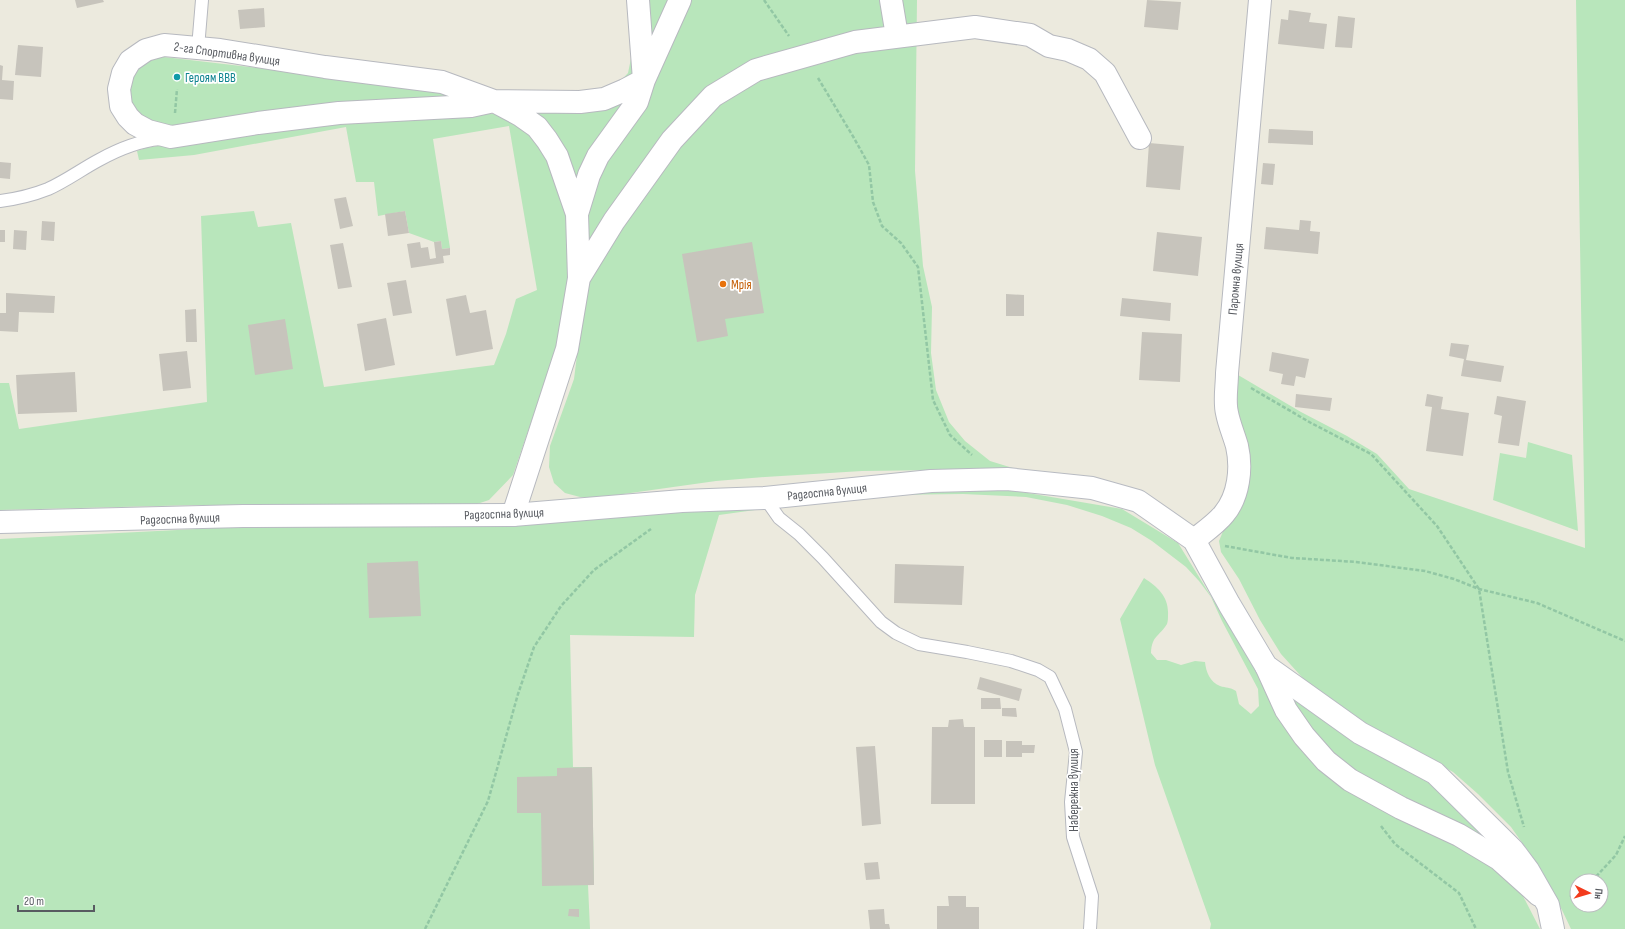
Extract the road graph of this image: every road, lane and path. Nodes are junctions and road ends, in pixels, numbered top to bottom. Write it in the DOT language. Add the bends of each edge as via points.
graph roads {
  1 [pos="202,0"];
  2 [pos="638,0"];
  3 [pos="680,0"];
  4 [pos="764,0"];
  5 [pos="891,0"];
  6 [pos="1260,0"];
  7 [pos="897,36"];
  8 [pos="198,48"];
  9 [pos="804,57"];
  10 [pos="644,80"];
  11 [pos="494,101"];
  12 [pos="171,138"];
  13 [pos="1140,138"];
  14 [pos="0,201"];
  15 [pos="577,214"];
  16 [pos="579,278"];
  17 [pos="1226,373"];
  18 [pos="974,456"];
  19 [pos="765,498"];
  20 [pos="513,515"];
  21 [pos="0,522"];
  22 [pos="655,525"];
  23 [pos="1194,540"];
  24 [pos="1479,589"];
  25 [pos="1625,641"];
  26 [pos="1266,666"];
  27 [pos="1377,820"];
  28 [pos="1526,831"];
  29 [pos="1625,836"];
  30 [pos="1600,873"];
  31 [pos="1548,905"];
  32 [pos="425,929"];
  33 [pos="1090,929"];
  34 [pos="1476,929"];
  35 [pos="1554,929"];
  1 -- 8 [label="lane"];
  2 -- 10 [label="street"];
  3 -- 10 [label="street"];
  4 -- 9 [label="path"];
  5 -- 7 [label="street"];
  6 -- 17 [label="street, Паромна вулиця"];
  7 -- 9 [label="street" via="855,42"];
  7 -- 13 [label="street" via="974,27 1030,35 1049,46 1068,50 1089,59 1105,73"];
  8 -- 11 [label="street, 2-га Спортивна вулиця" via="442,82"];
  8 -- 12 [label="street, 2-га Спортивна вулиця" via="164,45 146,50 130,61 122,73 119,89 121,106 128,117 141,128"];
  9 -- 16 [label="street" via="756,70 713,96 672,140 614,221"];
  9 -- 18 [label="path" via="869,166 873,202 882,226 901,243 918,267 933,400 950,435"];
  10 -- 11 [label="street" via="604,99 580,102"];
  10 -- 15 [label="street" via="637,102 598,156"];
  11 -- 12 [label="street, 2-га Спортивна вулиця" via="471,106 332,114 258,123"];
  11 -- 15 [label="street, 2-га Спортивна вулиця" via="537,127 547,140 557,156"];
  12 -- 14 [label="lane" via="151,140 127,147 100,159 48,189"];
  15 -- 16 [label="street"];
  16 -- 20 [label="street" via="567,349"];
  17 -- 23 [label="street, Паромна вулиця" via="1226,413 1237,447 1239,466 1235,496 1225,513"];
  17 -- 24 [label="path" via="1311,423 1371,454 1437,526"];
  19 -- 20 [label="street, Радгоспна вулиця" via="682,501"];
  19 -- 23 [label="street, Радгоспна вулиця" via="931,481 1007,479 1092,488 1138,501"];
  19 -- 33 [label="lane, Набережна вулиця" via="779,518 809,544 881,622 896,633 919,644 1011,662 1038,670 1050,677 1065,709 1076,752 1071,802 1073,837 1092,896"];
  20 -- 21 [label="street, Радгоспна вулиця" via="243,516"];
  22 -- 32 [label="path" via="594,570 561,606 534,646 488,801"];
  23 -- 24 [label="path" via="1292,558 1356,562 1425,571"];
  23 -- 26 [label="street"];
  24 -- 25 [label="path" via="1537,603"];
  24 -- 28 [label="path" via="1508,772"];
  26 -- 31 [label="street" via="1360,733 1435,773 1513,850"];
  26 -- 31 [label="street" via="1286,710 1326,761 1350,780 1401,808 1459,835 1499,859"];
  27 -- 34 [label="path" via="1395,844 1459,893"];
  29 -- 30 [label="path" via="1616,856"];
  31 -- 35 [label="street"];
}
